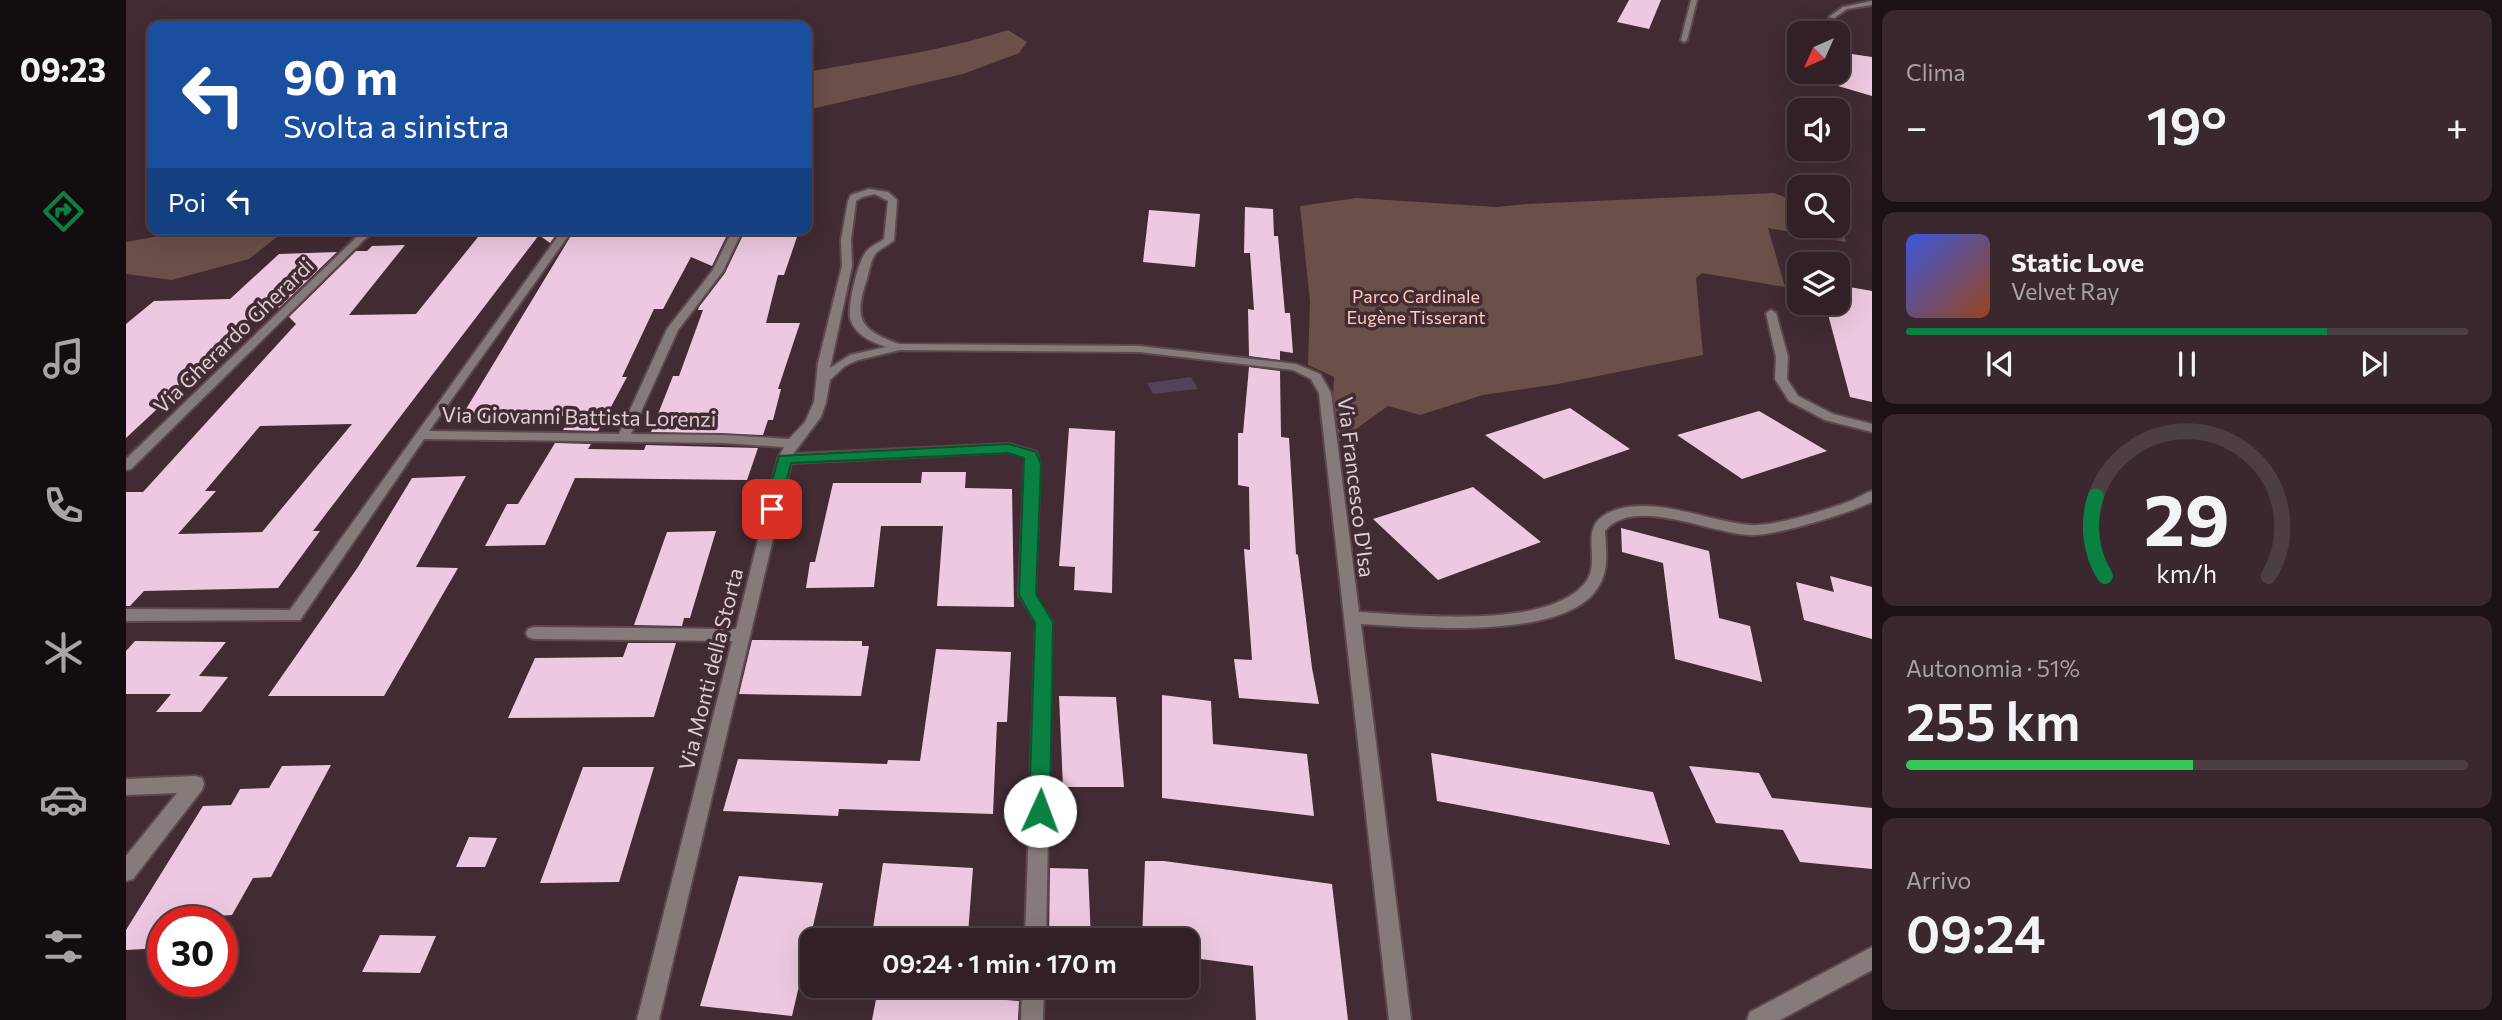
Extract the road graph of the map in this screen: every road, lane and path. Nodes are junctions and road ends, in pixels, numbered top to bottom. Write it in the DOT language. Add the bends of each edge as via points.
graph roads {
  1 [pos="1694,0"];
  2 [pos="1872,3"];
  3 [pos="1832,18"];
  4 [pos="1684,40"];
  5 [pos="364,235"];
  6 [pos="564,235"];
  7 [pos="735,235"];
  8 [pos="1771,313"];
  9 [pos="900,347"];
  10 [pos="826,377"];
  11 [pos="1872,428"];
  12 [pos="420,435"];
  13 [pos="623,438"];
  14 [pos="788,451"];
  15 [pos="126,466"];
  16 [pos="1872,496"];
  17 [pos="126,615"];
  18 [pos="1352,618"];
  19 [pos="534,633"];
  20 [pos="741,635"];
  21 [pos="126,787"];
  22 [pos="126,872"];
  23 [pos="1035,928"];
  24 [pos="1872,958"];
  25 [pos="1033,998"];
  26 [pos="648,1020"];
  27 [pos="1032,1020"];
  28 [pos="1400,1020"];
  29 [pos="1758,1020"];
  1 -- 4 [label="street"];
  2 -- 3 [label="street" via="1845,8"];
  5 -- 15 [label="street, Via Gherardo Gherardi"];
  6 -- 12 [label="street"];
  7 -- 13 [label="street" via="718,271 673,329"];
  8 -- 11 [label="street" via="1782,357 1781,379 1793,398 1829,417"];
  9 -- 10 [label="street" via="854,357"];
  9 -- 10 [label="street, Via Monti della Storta" via="868,336 853,317 870,253 889,240 893,200 883,192 862,193 852,201 848,260 824,363"];
  9 -- 18 [label="street, Via Francesco D'Isa" via="1139,349 1296,368 1312,374 1325,393"];
  10 -- 14 [label="street, Via Monti della Storta" via="813,421"];
  12 -- 13 [label="street, Via Giovanni Battista Lorenzi"];
  12 -- 17 [label="street, Via Giovanni Battista Lorenzi" via="294,616"];
  13 -- 14 [label="street, Via Giovanni Battista Lorenzi"];
  14 -- 20 [label="street, Via Monti della Storta"];
  14 -- 23 [label="street, Via Giovanni Battista Lorenzi" via="1009,449 1031,455 1027,595 1044,622"];
  16 -- 18 [label="street" via="1760,529 1647,511 1615,514 1598,531 1599,557 1592,585 1578,600 1541,616 1509,620"];
  18 -- 28 [label="street, Via Francesco D'Isa"];
  19 -- 20 [label="street"];
  20 -- 26 [label="street, Via Monti della Storta"];
  21 -- 22 [label="street" via="195,785"];
  24 -- 29 [label="street"];
  25 -- 27 [label="street"];
}
